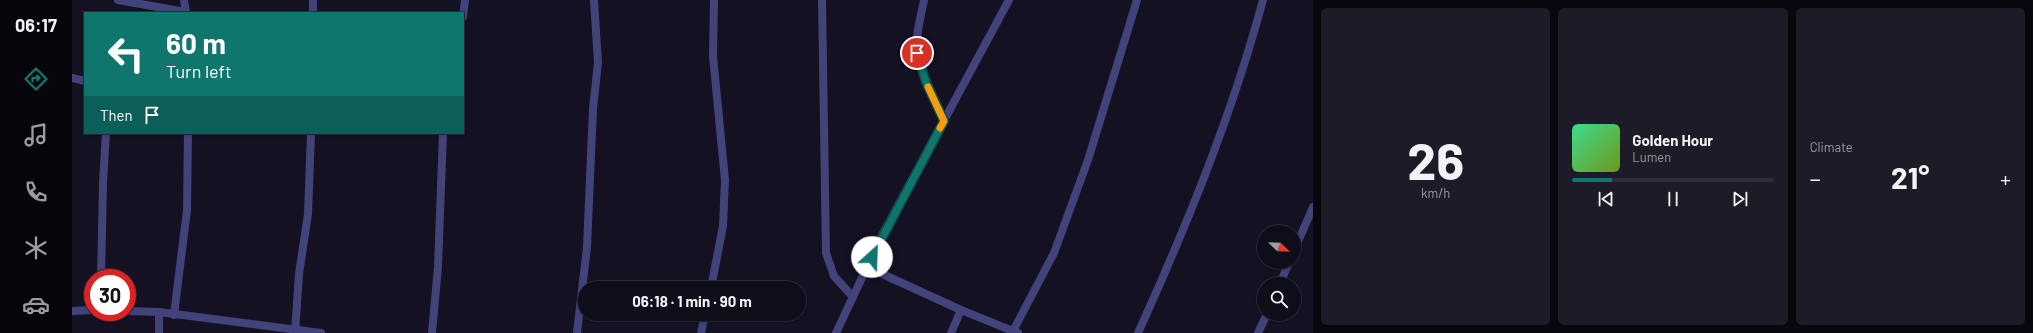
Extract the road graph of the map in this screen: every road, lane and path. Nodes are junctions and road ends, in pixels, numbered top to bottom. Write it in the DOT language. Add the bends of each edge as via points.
graph roads {
  1 [pos="118,0"];
  2 [pos="184,0"];
  3 [pos="313,0"];
  4 [pos="465,0"];
  5 [pos="594,0"];
  6 [pos="714,0"];
  7 [pos="822,0"];
  8 [pos="924,0"];
  9 [pos="1009,0"];
  10 [pos="1137,0"];
  11 [pos="1264,0"];
  12 [pos="181,12"];
  13 [pos="186,12"];
  14 [pos="313,12"];
  15 [pos="464,12"];
  16 [pos="72,78"];
  17 [pos="84,81"];
  18 [pos="944,121"];
  19 [pos="106,134"];
  20 [pos="188,134"];
  21 [pos="311,134"];
  22 [pos="443,134"];
  23 [pos="1313,207"];
  24 [pos="1301,235"];
  25 [pos="867,267"];
  26 [pos="101,269"];
  27 [pos="712,281"];
  28 [pos="853,297"];
  29 [pos="84,310"];
  30 [pos="961,310"];
  31 [pos="72,311"];
  32 [pos="136,311"];
  33 [pos="159,312"];
  34 [pos="174,315"];
  35 [pos="704,321"];
  36 [pos="1264,321"];
  37 [pos="295,331"];
  38 [pos="1016,332"];
  39 [pos="159,333"];
  40 [pos="321,333"];
  41 [pos="432,333"];
  42 [pos="577,333"];
  43 [pos="701,333"];
  44 [pos="836,333"];
  45 [pos="951,333"];
  46 [pos="1138,333"];
  47 [pos="1258,333"];
  1 -- 12 [label="street"];
  2 -- 13 [label="street"];
  3 -- 14 [label="street"];
  4 -- 15 [label="street"];
  5 -- 42 [label="street" via="598,62 593,109 588,247"];
  6 -- 27 [label="street" via="713,49 725,180 723,226"];
  7 -- 28 [label="street" via="826,253 834,276"];
  8 -- 18 [label="street" via="917,37 917,53 926,82"];
  9 -- 18 [label="street"];
  10 -- 38 [label="street" via="1088,160 1064,226 1054,253"];
  11 -- 46 [label="street" via="1225,124 1194,205"];
  16 -- 17 [label="street"];
  18 -- 25 [label="street"];
  19 -- 26 [label="street"];
  20 -- 34 [label="street" via="187,210"];
  21 -- 37 [label="street" via="308,214 299,274"];
  22 -- 41 [label="street" via="438,267"];
  23 -- 24 [label="street"];
  25 -- 28 [label="street"];
  25 -- 30 [label="street"];
  28 -- 44 [label="street"];
  29 -- 31 [label="street"];
  30 -- 38 [label="street"];
  30 -- 45 [label="street"];
  32 -- 33 [label="street"];
  33 -- 34 [label="street"];
  33 -- 39 [label="street"];
  34 -- 37 [label="street"];
  35 -- 43 [label="street"];
  36 -- 47 [label="street"];
  37 -- 40 [label="street"];
}
